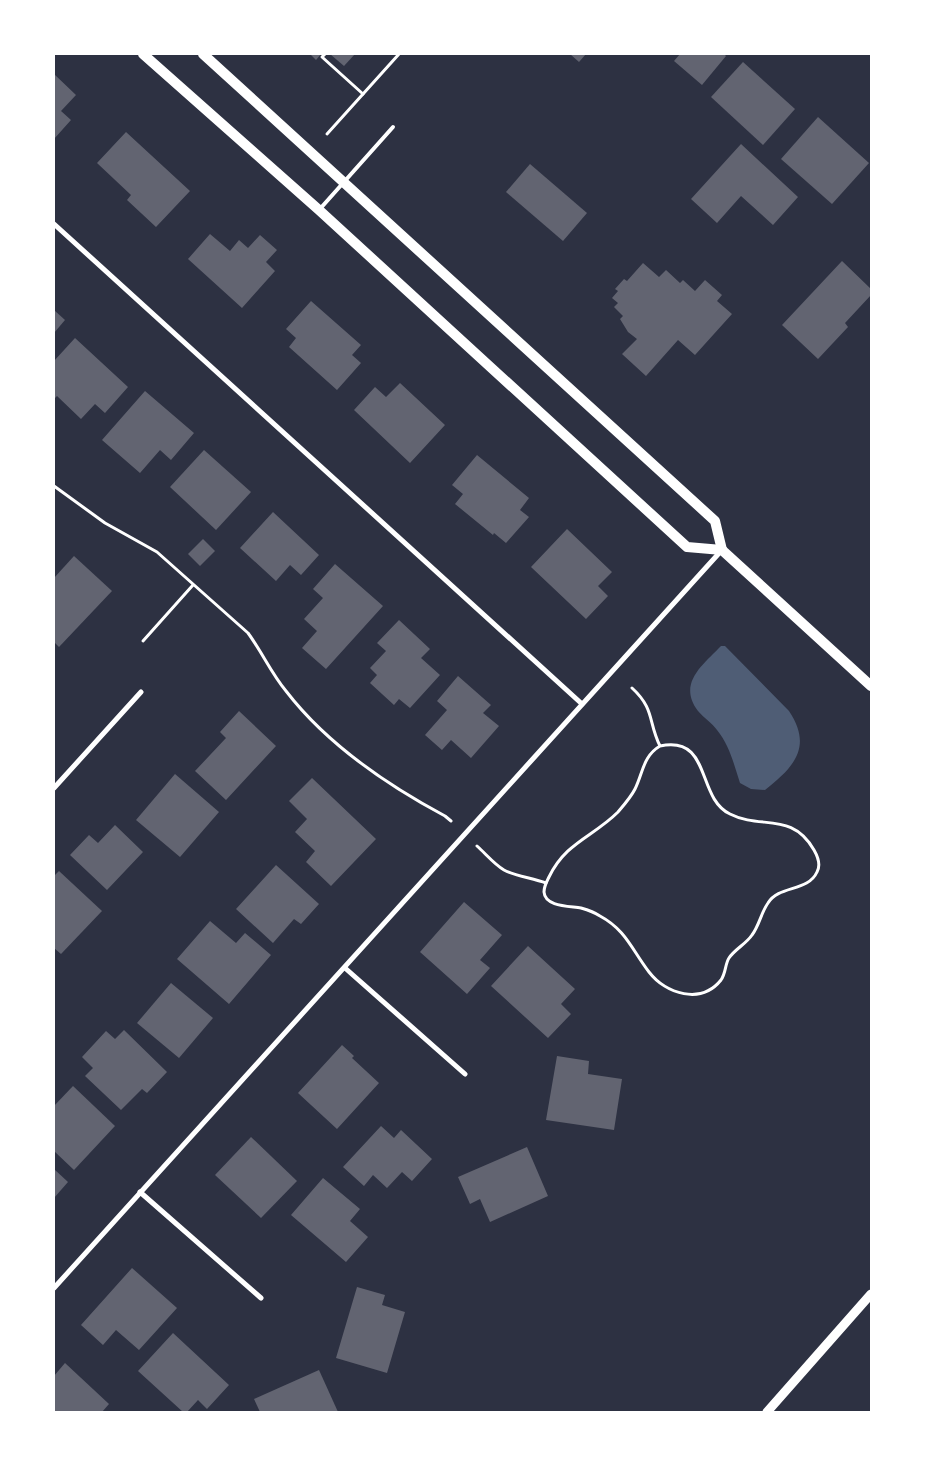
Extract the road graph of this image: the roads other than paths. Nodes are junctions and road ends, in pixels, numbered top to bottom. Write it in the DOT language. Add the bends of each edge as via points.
graph roads {
  1 [pos="144,54"];
  2 [pos="203,54"];
  3 [pos="393,128"];
  4 [pos="343,182"];
  5 [pos="319,210"];
  6 [pos="54,224"];
  7 [pos="722,550"];
  8 [pos="871,686"];
  9 [pos="141,692"];
  10 [pos="582,704"];
  11 [pos="54,788"];
  12 [pos="345,968"];
  13 [pos="465,1074"];
  14 [pos="140,1192"];
  15 [pos="54,1288"];
  16 [pos="871,1294"];
  17 [pos="261,1298"];
  18 [pos="766,1412"];
  1 -- 5 [label="main road"];
  2 -- 4 [label="main road"];
  3 -- 4 [label="lane"];
  4 -- 5 [label="lane"];
  4 -- 7 [label="main road" via="715,521"];
  5 -- 7 [label="main road" via="687,547"];
  6 -- 10 [label="street"];
  7 -- 8 [label="main road"];
  7 -- 10 [label="street"];
  9 -- 11 [label="street"];
  10 -- 12 [label="street"];
  12 -- 13 [label="street"];
  12 -- 14 [label="street"];
  14 -- 15 [label="street"];
  14 -- 17 [label="street"];
  16 -- 18 [label="street"];
}
